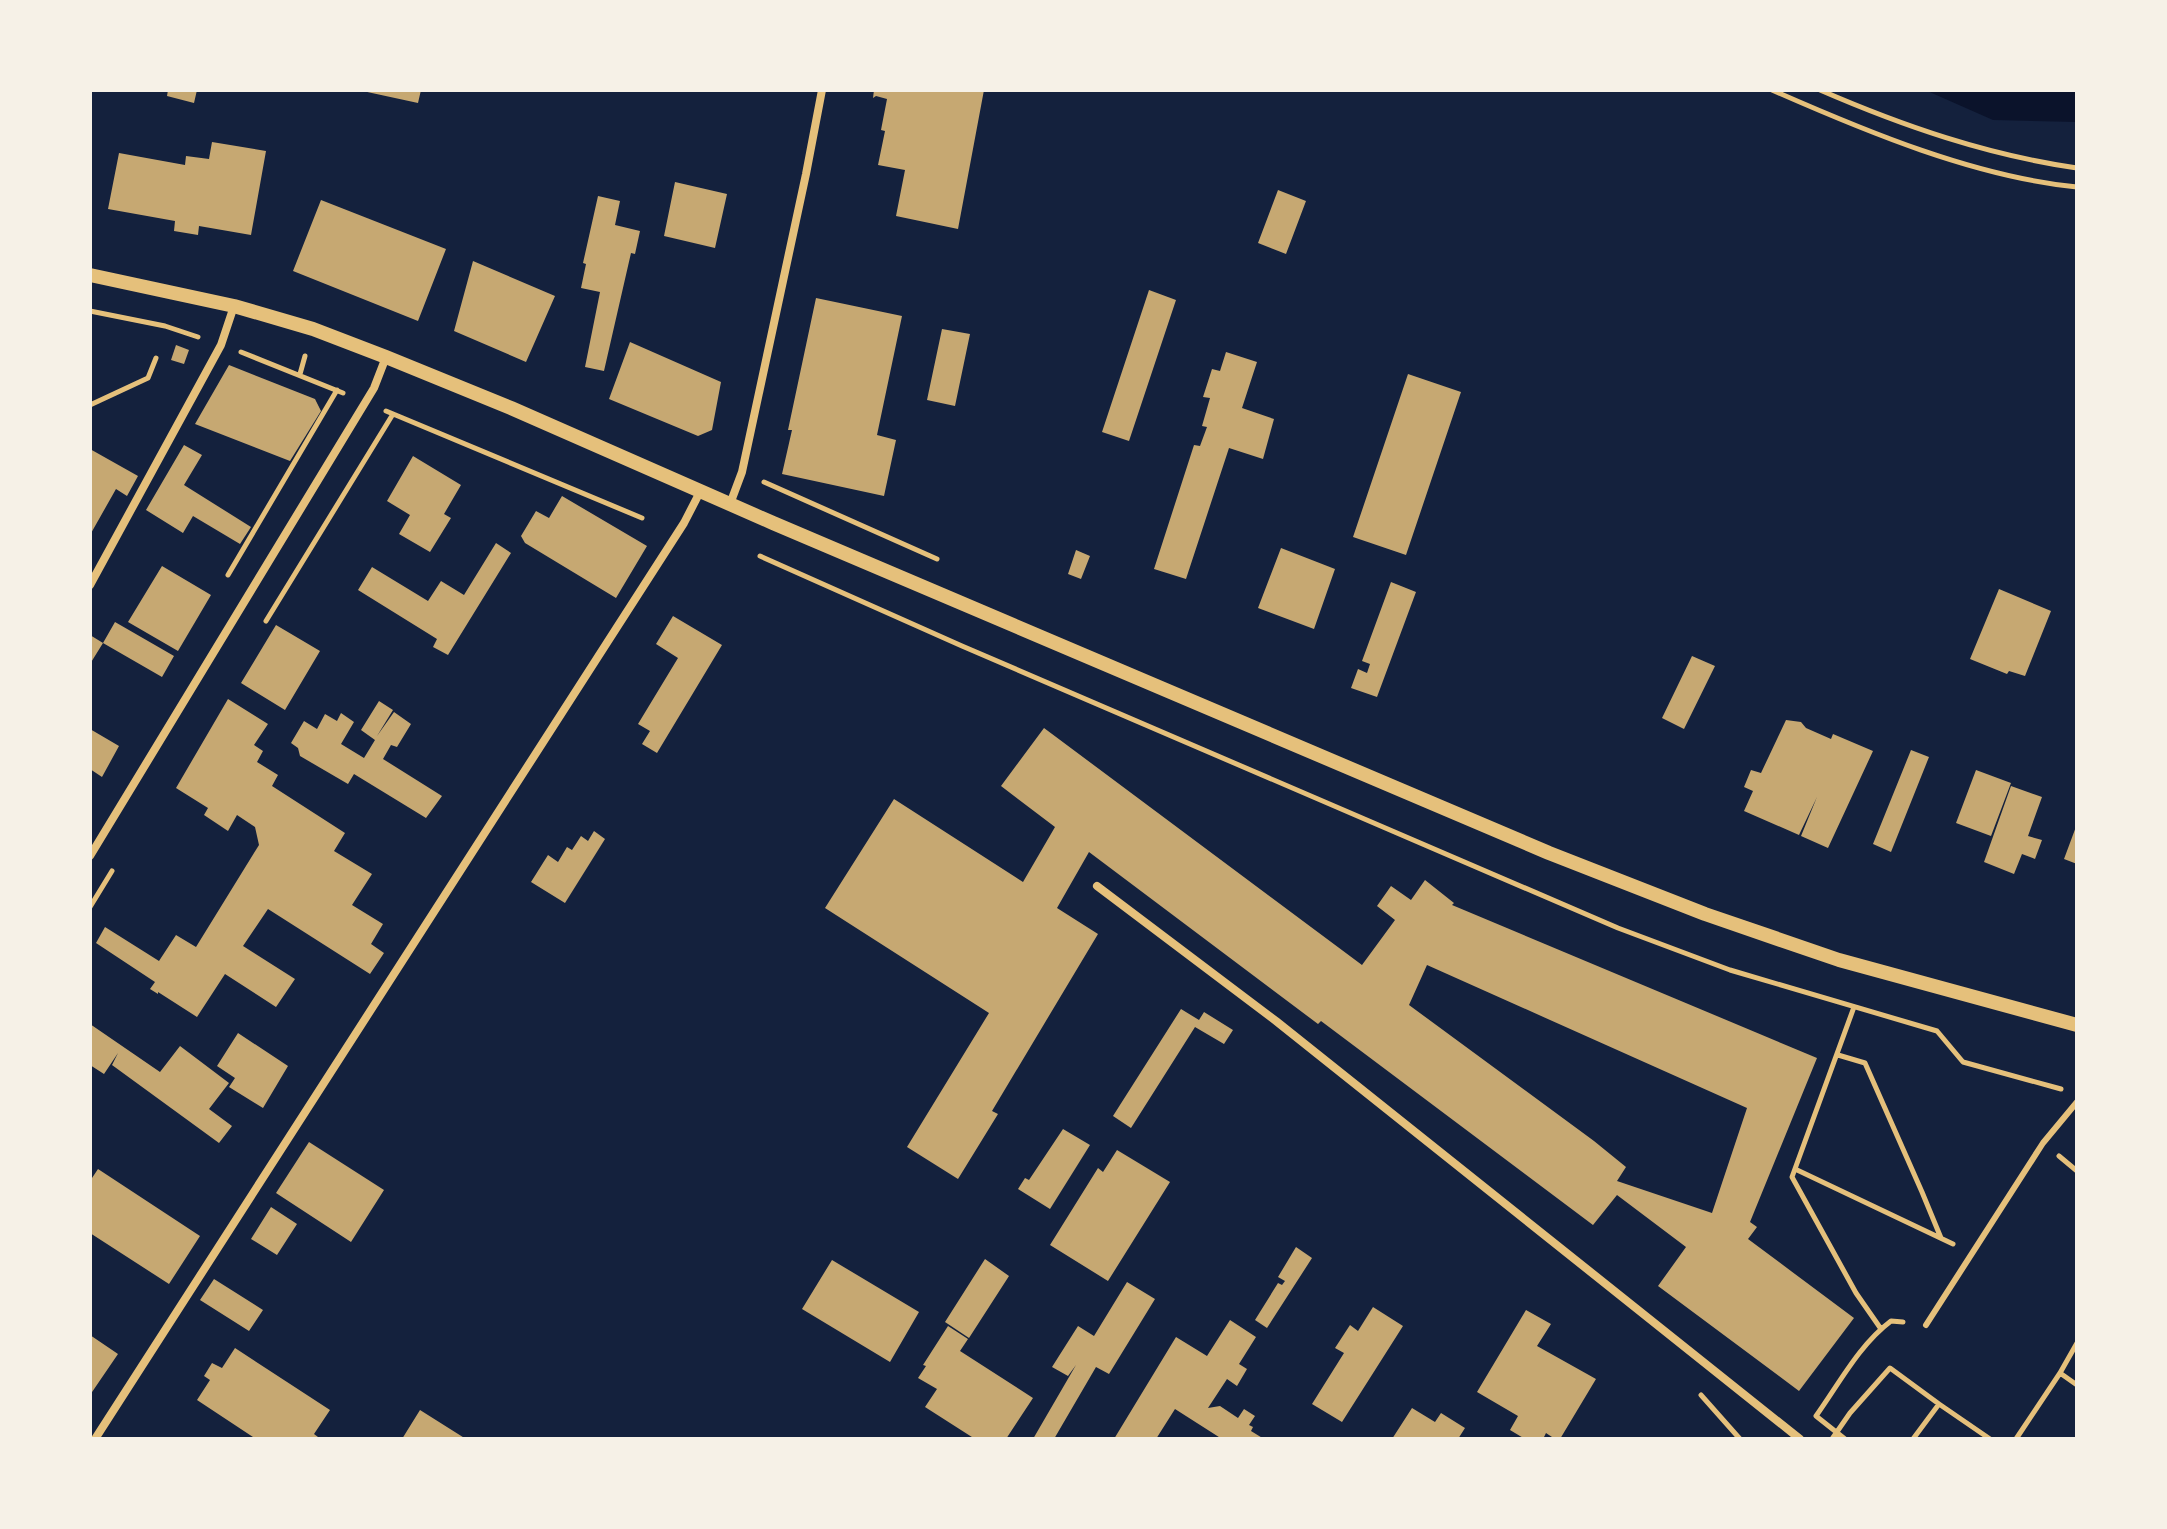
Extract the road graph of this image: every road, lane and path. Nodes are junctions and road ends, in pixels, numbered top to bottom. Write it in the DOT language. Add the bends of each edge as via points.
graph roads {
  1 [pos="822,90"];
  2 [pos="1772,90"];
  3 [pos="1820,90"];
  4 [pos="2077,168"];
  5 [pos="2077,187"];
  6 [pos="90,275"];
  7 [pos="234,306"];
  8 [pos="386,357"];
  9 [pos="156,358"];
  10 [pos="90,405"];
  11 [pos="742,472"];
  12 [pos="701,490"];
  13 [pos="730,504"];
  14 [pos="760,556"];
  15 [pos="945,563"];
  16 [pos="90,585"];
  17 [pos="90,856"];
  18 [pos="1097,886"];
  19 [pos="1854,1007"];
  20 [pos="2077,1025"];
  21 [pos="1838,1055"];
  22 [pos="2063,1090"];
  23 [pos="2077,1102"];
  24 [pos="1795,1169"];
  25 [pos="1941,1238"];
  26 [pos="1972,1253"];
  27 [pos="1926,1325"];
  28 [pos="1881,1329"];
  29 [pos="2077,1343"];
  30 [pos="2060,1373"];
  31 [pos="2077,1385"];
  32 [pos="1939,1404"];
  33 [pos="1837,1433"];
  34 [pos="95,1439"];
  35 [pos="1800,1439"];
  36 [pos="1832,1439"];
  37 [pos="1845,1439"];
  38 [pos="1913,1439"];
  39 [pos="1990,1439"];
  40 [pos="2016,1439"];
  1 -- 11 [label="street"];
  2 -- 5 [label="path" via="1969,165"];
  3 -- 4 [label="path" via="1958,142"];
  6 -- 7 [label="street"];
  7 -- 8 [label="street"];
  7 -- 16 [label="street" via="221,345"];
  8 -- 12 [label="street"];
  8 -- 17 [label="street" via="374,388"];
  9 -- 10 [label="path" via="148,378"];
  11 -- 13 [label="street"];
  11 -- 15 [label="path"];
  12 -- 13 [label="street"];
  12 -- 34 [label="street"];
  13 -- 20 [label="street" via="1549,853 1705,914 1839,960"];
  14 -- 19 [label="path" via="1618,928 1730,970"];
  18 -- 35 [label="street" via="1289,1031"];
  19 -- 21 [label="path"];
  19 -- 22 [label="path" via="1937,1031 1963,1062"];
  21 -- 24 [label="path"];
  21 -- 25 [label="path" via="1865,1063"];
  23 -- 26 [label="lane" via="2043,1143"];
  24 -- 25 [label="path"];
  24 -- 28 [label="path" via="1792,1177"];
  25 -- 26 [label="path"];
  26 -- 27 [label="lane"];
  27 -- 28 [label="path" via="1891,1321"];
  28 -- 33 [label="path" via="1816,1416"];
  29 -- 30 [label="path"];
  30 -- 31 [label="path"];
  30 -- 40 [label="path"];
  32 -- 33 [label="path" via="1890,1368"];
  32 -- 38 [label="path"];
  32 -- 39 [label="path"];
  33 -- 36 [label="path"];
  33 -- 37 [label="path"];
}
